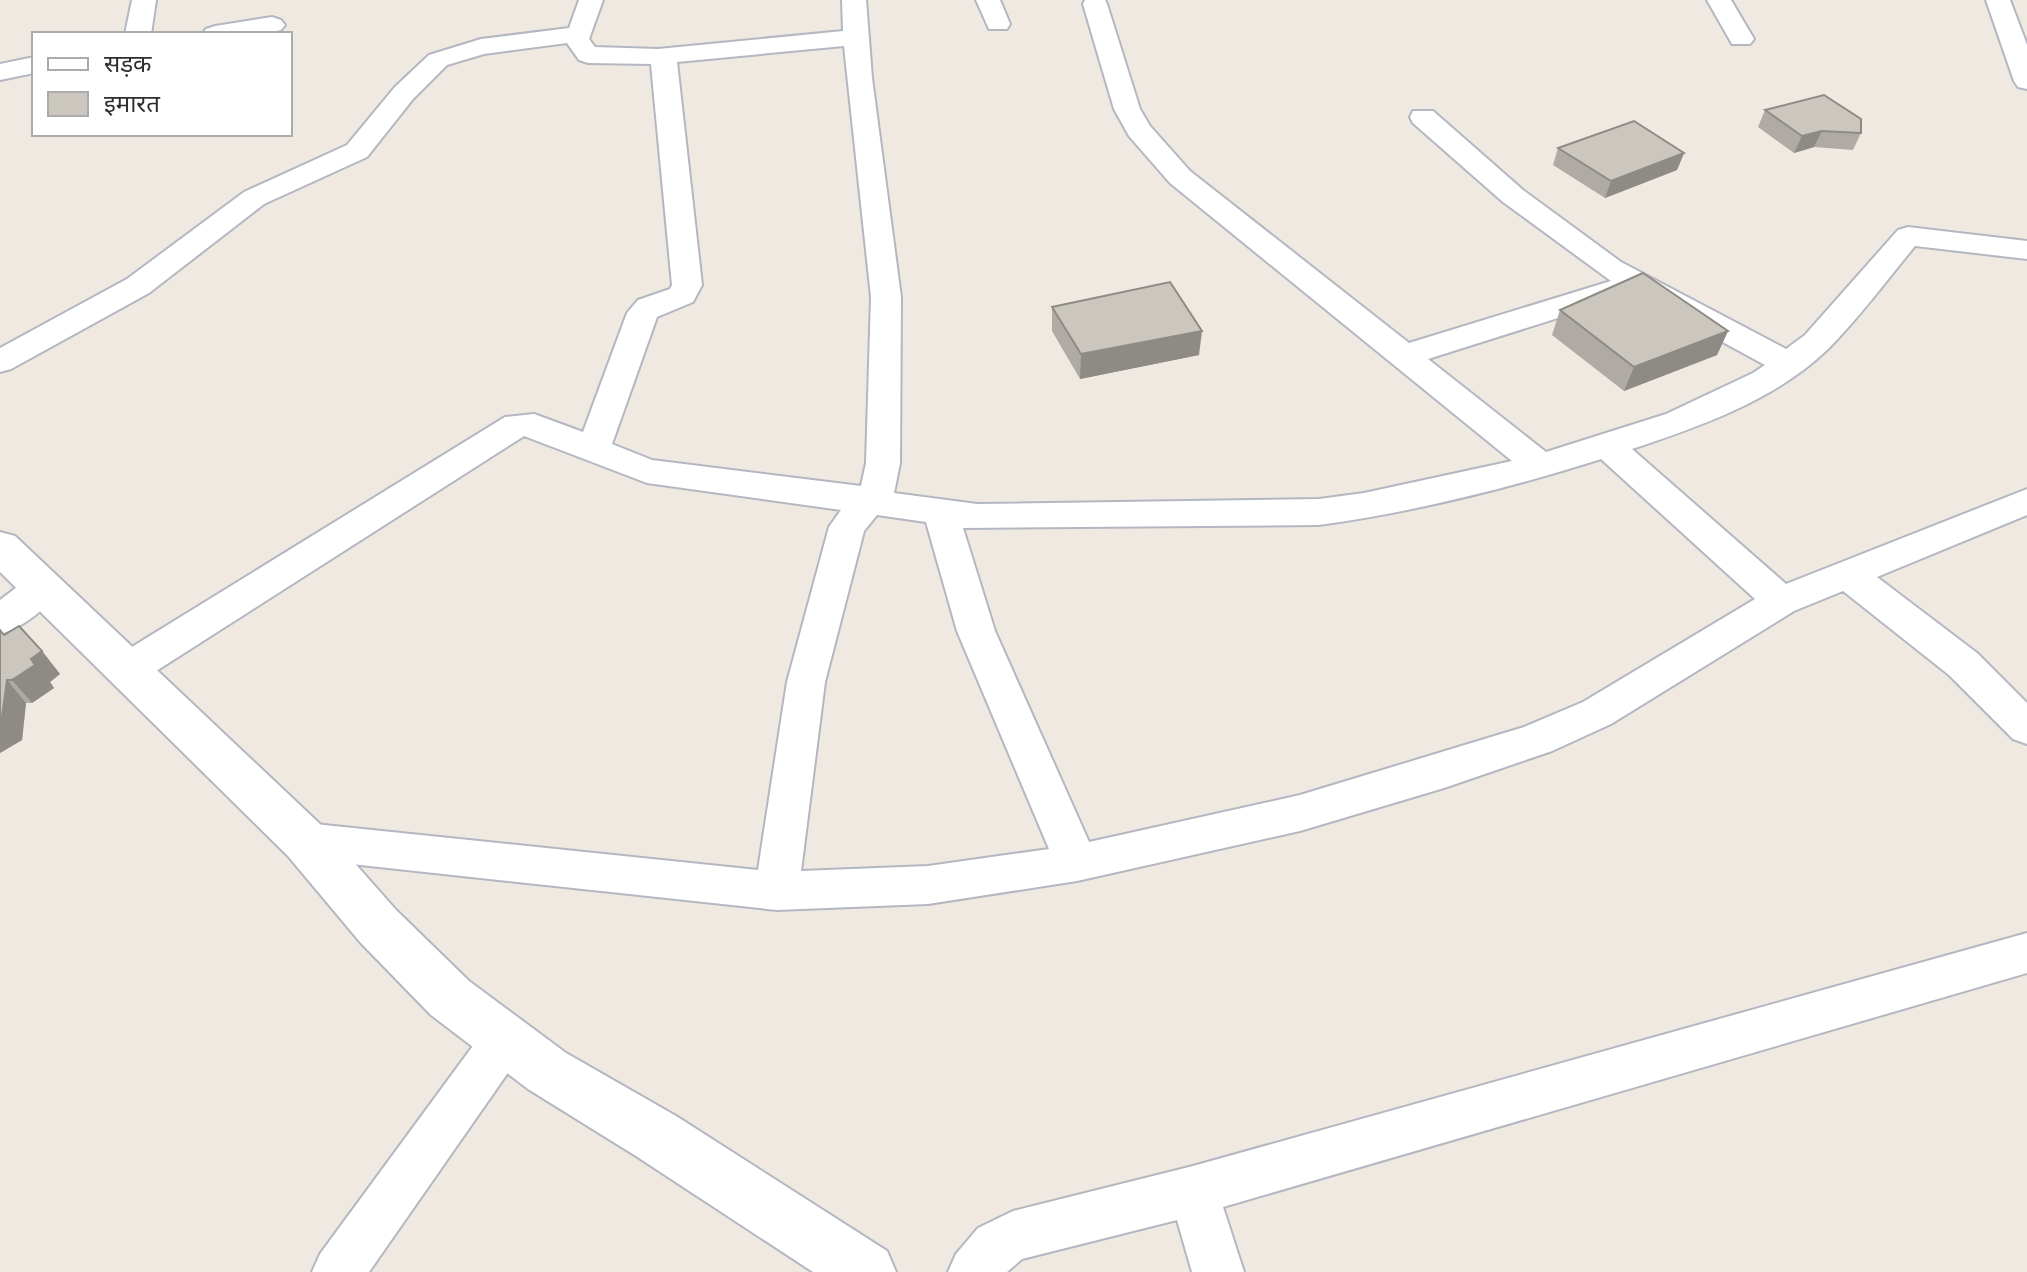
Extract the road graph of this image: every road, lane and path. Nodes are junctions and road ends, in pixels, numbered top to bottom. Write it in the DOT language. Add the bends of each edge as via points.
graph roads {
  1 [pos="144,0"];
  2 [pos="591,0"];
  3 [pos="854,0"];
  4 [pos="988,0"];
  5 [pos="1719,0"];
  6 [pos="1998,0"];
  7 [pos="1095,4"];
  8 [pos="998,24"];
  9 [pos="272,25"];
  10 [pos="138,32"];
  11 [pos="228,32"];
  12 [pos="578,37"];
  13 [pos="857,37"];
  14 [pos="1741,39"];
  15 [pos="661,56"];
  16 [pos="32,65"];
  17 [pos="0,72"];
  18 [pos="2027,81"];
  19 [pos="1423,117"];
  20 [pos="2027,250"];
  21 [pos="1636,283"];
  22 [pos="1403,356"];
  23 [pos="0,362"];
  24 [pos="1789,364"];
  25 [pos="1608,446"];
  26 [pos="593,449"];
  27 [pos="1541,466"];
  28 [pos="870,500"];
  29 [pos="2027,501"];
  30 [pos="941,514"];
  31 [pos="0,547"];
  32 [pos="1846,573"];
  33 [pos="43,587"];
  34 [pos="1781,601"];
  35 [pos="0,620"];
  36 [pos="128,669"];
  37 [pos="2027,728"];
  38 [pos="305,841"];
  39 [pos="1077,863"];
  40 [pos="777,891"];
  41 [pos="2027,953"];
  42 [pos="505,1039"];
  43 [pos="1193,1191"];
  44 [pos="338,1272"];
  45 [pos="866,1272"];
  46 [pos="974,1272"];
  47 [pos="1218,1272"];
  1 -- 10 [label="street"];
  2 -- 12 [label="street"];
  3 -- 13 [label="street"];
  4 -- 8 [label="street"];
  5 -- 14 [label="street"];
  6 -- 18 [label="street"];
  7 -- 22 [label="street" via="1127,109 1152,145 1222,214"];
  9 -- 11 [label="street"];
  12 -- 15 [label="street" via="583,52 593,56"];
  12 -- 23 [label="street" via="507,42 438,60 357,151 254,198 138,286"];
  13 -- 15 [label="street"];
  13 -- 28 [label="street" via="887,326 882,481"];
  15 -- 26 [label="street" via="687,285 682,295 643,313"];
  16 -- 17 [label="street"];
  19 -- 21 [label="street" via="1524,204"];
  20 -- 24 [label="street" via="1908,236 1816,342"];
  21 -- 22 [label="street"];
  21 -- 24 [label="street"];
  22 -- 27 [label="street"];
  24 -- 25 [label="street" via="1678,422"];
  25 -- 27 [label="street"];
  25 -- 34 [label="street"];
  26 -- 28 [label="street" via="655,473"];
  26 -- 36 [label="street" via="534,425 517,425"];
  27 -- 30 [label="street" via="1319,512"];
  28 -- 30 [label="street"];
  28 -- 40 [label="street" via="847,527 806,682"];
  29 -- 32 [label="street"];
  30 -- 39 [label="street" via="976,631"];
  31 -- 33 [label="street"];
  32 -- 34 [label="street"];
  32 -- 37 [label="street" via="1932,637"];
  33 -- 35 [label="street"];
  33 -- 36 [label="street"];
  34 -- 39 [label="street" via="1597,713 1538,739 1300,813"];
  36 -- 38 [label="street"];
  38 -- 40 [label="street"];
  38 -- 42 [label="street" via="378,926 450,998"];
  39 -- 40 [label="street" via="928,885"];
  41 -- 43 [label="street"];
  42 -- 44 [label="street"];
  42 -- 45 [label="street" via="547,1071"];
  43 -- 46 [label="street" via="1013,1236 990,1251"];
  43 -- 47 [label="street"];
}
